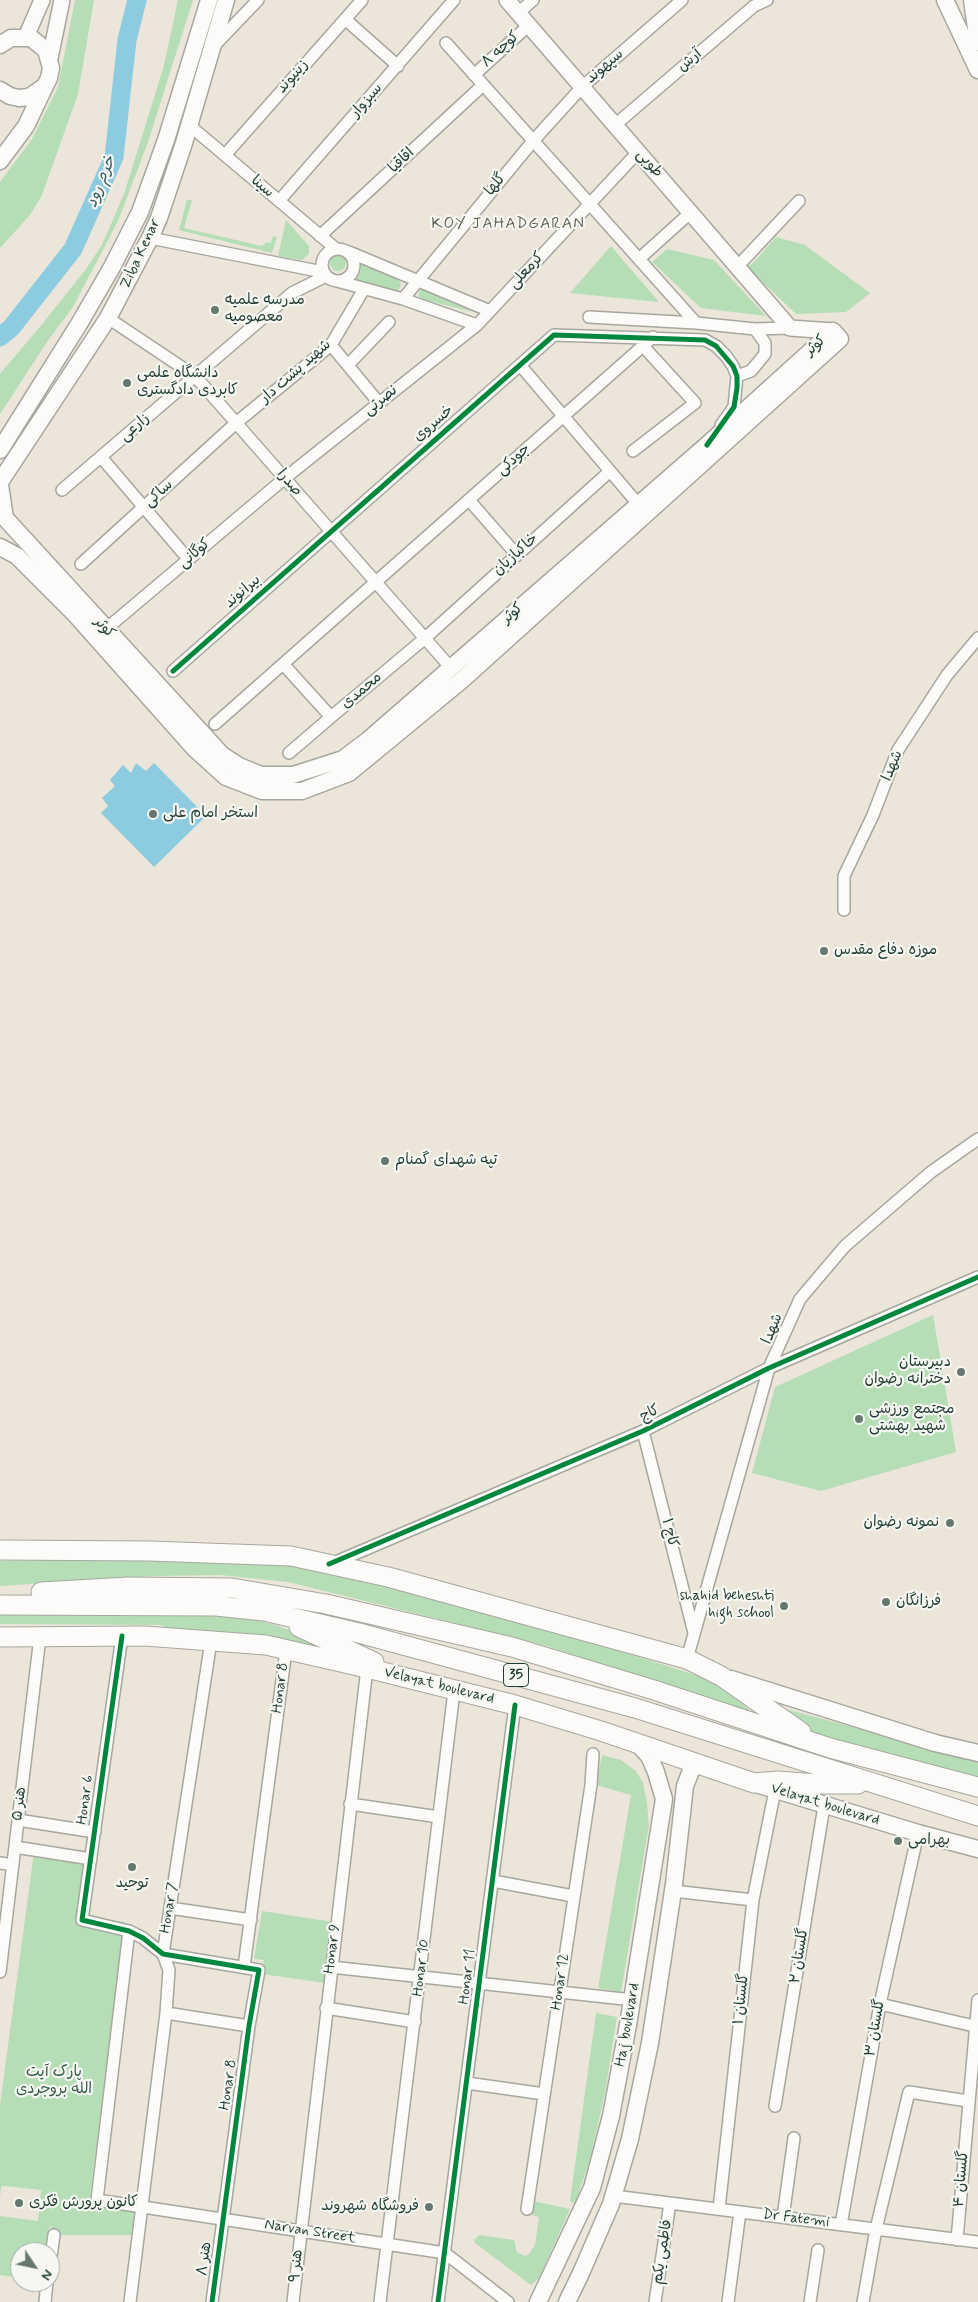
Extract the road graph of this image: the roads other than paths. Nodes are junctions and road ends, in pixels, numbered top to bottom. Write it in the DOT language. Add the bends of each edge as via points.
graph roads {
  1 [pos="42,0"];
  2 [pos="62,0"];
  3 [pos="208,0"];
  4 [pos="226,0"];
  5 [pos="258,0"];
  6 [pos="362,0"];
  7 [pos="454,0"];
  8 [pos="507,0"];
  9 [pos="533,0"];
  10 [pos="682,0"];
  11 [pos="767,0"];
  12 [pos="945,0"];
  13 [pos="972,0"];
  14 [pos="518,13"];
  15 [pos="345,19"];
  16 [pos="529,25"];
  17 [pos="26,37"];
  18 [pos="978,42"];
  19 [pos="1,43"];
  20 [pos="446,43"];
  21 [pos="212,48"];
  22 [pos="50,58"];
  23 [pos="398,66"];
  24 [pos="978,70"];
  25 [pos="474,75"];
  26 [pos="483,85"];
  27 [pos="44,86"];
  28 [pos="582,87"];
  29 [pos="0,96"];
  30 [pos="190,125"];
  31 [pos="614,125"];
  32 [pos="533,141"];
  33 [pos="638,152"];
  34 [pos="225,155"];
  35 [pos="0,161"];
  36 [pos="279,201"];
  37 [pos="799,201"];
  38 [pos="590,204"];
  39 [pos="140,212"];
  40 [pos="690,213"];
  41 [pos="159,218"];
  42 [pos="320,236"];
  43 [pos="150,238"];
  44 [pos="335,248"];
  45 [pos="349,252"];
  46 [pos="639,260"];
  47 [pos="737,267"];
  48 [pos="325,274"];
  49 [pos="337,281"];
  50 [pos="417,281"];
  51 [pos="364,288"];
  52 [pos="403,299"];
  53 [pos="490,311"];
  54 [pos="589,317"];
  55 [pos="108,318"];
  56 [pos="389,322"];
  57 [pos="696,323"];
  58 [pos="477,325"];
  59 [pos="790,328"];
  60 [pos="755,329"];
  61 [pos="833,331"];
  62 [pos="653,337"];
  63 [pos="331,345"];
  64 [pos="643,346"];
  65 [pos="348,365"];
  66 [pos="520,365"];
  67 [pos="195,376"];
  68 [pos="737,376"];
  69 [pos="379,403"];
  70 [pos="562,417"];
  71 [pos="236,423"];
  72 [pos="3,445"];
  73 [pos="707,445"];
  74 [pos="634,451"];
  75 [pos="101,457"];
  76 [pos="609,472"];
  77 [pos="285,478"];
  78 [pos="0,483"];
  79 [pos="62,490"];
  80 [pos="469,500"];
  81 [pos="144,507"];
  82 [pos="642,509"];
  83 [pos="330,532"];
  84 [pos="29,544"];
  85 [pos="0,547"];
  86 [pos="516,554"];
  87 [pos="17,556"];
  88 [pos="189,560"];
  89 [pos="81,564"];
  90 [pos="375,583"];
  91 [pos="106,629"];
  92 [pos="978,638"];
  93 [pos="424,639"];
  94 [pos="284,665"];
  95 [pos="173,671"];
  96 [pos="456,674"];
  97 [pos="141,677"];
  98 [pos="331,717"];
  99 [pos="215,724"];
  100 [pos="289,752"];
  101 [pos="844,910"];
  102 [pos="978,1139"];
  103 [pos="978,1277"];
  104 [pos="770,1368"];
  105 [pos="643,1432"];
  106 [pos="0,1550"];
  107 [pos="330,1564"];
  108 [pos="0,1594"];
  109 [pos="0,1604"];
  110 [pos="264,1611"];
  111 [pos="694,1635"];
  112 [pos="122,1636"];
  113 [pos="0,1637"];
  114 [pos="40,1637"];
  115 [pos="211,1641"];
  116 [pos="286,1650"];
  117 [pos="688,1659"];
  118 [pos="367,1668"];
  119 [pos="391,1674"];
  120 [pos="721,1676"];
  121 [pos="454,1691"];
  122 [pos="515,1705"];
  123 [pos="814,1742"];
  124 [pos="637,1743"];
  125 [pos="978,1753"];
  126 [pos="593,1754"];
  127 [pos="694,1763"];
  128 [pos="754,1783"];
  129 [pos="872,1784"];
  130 [pos="974,1788"];
  131 [pos="775,1790"];
  132 [pos="928,1802"];
  133 [pos="350,1804"];
  134 [pos="824,1806"];
  135 [pos="978,1806"];
  136 [pos="662,1808"];
  137 [pos="681,1812"];
  138 [pos="978,1816"];
  139 [pos="440,1817"];
  140 [pos="18,1820"];
  141 [pos="95,1832"];
  142 [pos="918,1833"];
  143 [pos="15,1847"];
  144 [pos="978,1849"];
  145 [pos="91,1859"];
  146 [pos="0,1863"];
  147 [pos="13,1865"];
  148 [pos="492,1881"];
  149 [pos="673,1891"];
  150 [pos="573,1896"];
  151 [pos="753,1900"];
  152 [pos="170,1908"];
  153 [pos="251,1920"];
  154 [pos="129,1931"];
  155 [pos="163,1954"];
  156 [pos="244,1967"];
  157 [pos="331,1967"];
  158 [pos="0,1972"];
  159 [pos="421,1976"];
  160 [pos="480,1982"];
  161 [pos="560,1991"];
  162 [pos="633,2000"];
  163 [pos="978,2000"];
  164 [pos="880,2004"];
  165 [pos="326,2008"];
  166 [pos="166,2014"];
  167 [pos="416,2022"];
  168 [pos="249,2026"];
  169 [pos="974,2026"];
  170 [pos="467,2083"];
  171 [pos="544,2094"];
  172 [pos="968,2101"];
  173 [pos="775,2106"];
  174 [pos="794,2138"];
  175 [pos="614,2196"];
  176 [pos="670,2203"];
  177 [pos="142,2205"];
  178 [pos="527,2209"];
  179 [pos="719,2209"];
  180 [pos="740,2212"];
  181 [pos="783,2217"];
  182 [pos="223,2219"];
  183 [pos="840,2225"];
  184 [pos="876,2229"];
  185 [pos="300,2231"];
  186 [pos="54,2235"];
  187 [pos="957,2240"];
  188 [pos="53,2242"];
  189 [pos="978,2242"];
  190 [pos="389,2244"];
  191 [pos="818,2250"];
  192 [pos="445,2253"];
  193 [pos="130,2302"];
  194 [pos="212,2302"];
  195 [pos="293,2302"];
  196 [pos="380,2302"];
  197 [pos="438,2302"];
  198 [pos="508,2302"];
  199 [pos="538,2302"];
  200 [pos="566,2302"];
  201 [pos="655,2302"];
  202 [pos="728,2302"];
  203 [pos="810,2302"];
  204 [pos="863,2302"];
  1 -- 17 [label="street"];
  2 -- 22 [label="street"];
  3 -- 39 [label="main road, Ziba Kenar" via="169,131"];
  4 -- 21 [label="main road, Ziba Kenar"];
  5 -- 21 [label="street"];
  6 -- 15 [label="street, زینیوند"];
  7 -- 23 [label="street, سبزوار"];
  8 -- 14 [label="street, طوبی"];
  9 -- 14 [label="street"];
  10 -- 28 [label="street, سپهوند"];
  11 -- 31 [label="street, آرش" via="754,6"];
  12 -- 24 [label="main road"];
  13 -- 18 [label="main road"];
  14 -- 16 [label="street, طوبی"];
  15 -- 23 [label="street"];
  15 -- 34 [label="street, زینیوند"];
  16 -- 25 [label="street, کوچه ۸"];
  16 -- 28 [label="street, طوبی"];
  17 -- 19 [label="main road" via="11,38"];
  17 -- 22 [label="main road" via="39,43"];
  20 -- 25 [label="street"];
  21 -- 30 [label="main road, Ziba Kenar"];
  22 -- 27 [label="main road" via="49,78"];
  23 -- 36 [label="street, سبزوار"];
  25 -- 26 [label="street"];
  26 -- 32 [label="street"];
  26 -- 42 [label="street, اقاقیا"];
  27 -- 29 [label="main road" via="38,93 19,98"];
  27 -- 35 [label="main road" via="26,126"];
  28 -- 31 [label="street, طوبی"];
  28 -- 32 [label="street, سپهوند"];
  30 -- 34 [label="street, سینا"];
  30 -- 41 [label="main road, Ziba Kenar"];
  31 -- 33 [label="street, طوبی"];
  32 -- 38 [label="street"];
  32 -- 50 [label="street, گلها"];
  33 -- 38 [label="street, کرمعلی"];
  33 -- 40 [label="street, طوبی"];
  34 -- 36 [label="street, سینا"];
  36 -- 42 [label="street, سینا"];
  37 -- 47 [label="street"];
  38 -- 46 [label="street"];
  38 -- 53 [label="street, کرمعلی"];
  39 -- 41 [label="main road"];
  39 -- 72 [label="main road, Ziba Kenar" via="108,275"];
  40 -- 46 [label="street"];
  40 -- 47 [label="street, طوبی"];
  41 -- 43 [label="main road, Ziba Kenar"];
  42 -- 44 [label="street, سینا"];
  43 -- 48 [label="street"];
  43 -- 55 [label="main road, Ziba Kenar"];
  44 -- 45 [label="street"];
  44 -- 48 [label="street" via="329,250 322,260"];
  45 -- 49 [label="street" via="353,257 354,271 344,280"];
  45 -- 50 [label="street"];
  46 -- 57 [label="street"];
  47 -- 59 [label="street, طوبی"];
  48 -- 49 [label="street"];
  48 -- 67 [label="street, زارعی" via="292,293"];
  49 -- 51 [label="street"];
  50 -- 52 [label="street, گلها"];
  50 -- 53 [label="street"];
  51 -- 52 [label="street"];
  51 -- 63 [label="street, شهید پشت دار"];
  52 -- 58 [label="street"];
  53 -- 58 [label="street, کرمعلی"];
  54 -- 57 [label="street"];
  55 -- 67 [label="street, صدرا"];
  55 -- 78 [label="main road, Ziba Kenar"];
  56 -- 65 [label="street"];
  57 -- 60 [label="street"];
  58 -- 69 [label="street, نصرتی"];
  59 -- 60 [label="street"];
  59 -- 61 [label="street"];
  60 -- 68 [label="street" via="765,343 765,354 751,371"];
  61 -- 73 [label="main road, کوثر"];
  61 -- 82 [label="main road, کوثر" via="840,339"];
  62 -- 64 [label="street, جودکی"];
  62 -- 66 [label="street, خسروی" via="554,335"];
  62 -- 68 [label="street" via="705,340 726,356"];
  63 -- 65 [label="street"];
  63 -- 71 [label="street, شهید پشت دار"];
  64 -- 70 [label="street, جودکی"];
  64 -- 74 [label="street" via="695,404"];
  65 -- 69 [label="street"];
  66 -- 70 [label="street"];
  66 -- 83 [label="street, خسروی"];
  67 -- 71 [label="street, صدرا"];
  67 -- 75 [label="street, زارعی"];
  68 -- 73 [label="street" via="734,407"];
  69 -- 77 [label="street, نصرتی"];
  70 -- 76 [label="street"];
  70 -- 80 [label="street, جودکی"];
  71 -- 77 [label="street, صدرا"];
  71 -- 81 [label="street, ساکی"];
  73 -- 82 [label="main road, کوثر"];
  75 -- 79 [label="street, زارعی"];
  75 -- 81 [label="street"];
  76 -- 82 [label="street"];
  76 -- 86 [label="street, خاکبازیان"];
  77 -- 83 [label="street, صدرا"];
  77 -- 88 [label="street, کوگانی"];
  78 -- 84 [label="main road, کوثر" via="5,518"];
  80 -- 86 [label="street"];
  80 -- 90 [label="street, جودکی"];
  81 -- 88 [label="street"];
  81 -- 89 [label="street, ساکی"];
  82 -- 96 [label="main road, کوثر"];
  83 -- 90 [label="street, صدرا"];
  83 -- 95 [label="street, بیرانوند"];
  84 -- 87 [label="main road" via="18,545"];
  84 -- 91 [label="main road, کوثر"];
  85 -- 87 [label="main road, کوثر"];
  86 -- 93 [label="street, خاکبازیان"];
  87 -- 97 [label="main road, کوثر"];
  88 -- 91 [label="street, کوگانی"];
  90 -- 93 [label="street, صدرا"];
  90 -- 94 [label="street"];
  91 -- 97 [label="main road, کوثر"];
  92 -- 101 [label="street, شهدا" via="947,675 898,750 844,876"];
  93 -- 96 [label="street, صدرا"];
  93 -- 98 [label="street, محمدی"];
  94 -- 98 [label="street, محمدی"];
  94 -- 99 [label="street"];
  96 -- 97 [label="main road, کوثر" via="349,773 302,791 262,791 226,777 194,748"];
  98 -- 100 [label="street"];
  102 -- 104 [label="street, شهدا" via="931,1172 845,1246 800,1298"];
  103 -- 104 [label="street, کاج"];
  104 -- 105 [label="street, کاج"];
  104 -- 111 [label="street, شهدا"];
  105 -- 107 [label="street, کاج"];
  105 -- 111 [label="street, کاج ۱"];
  106 -- 107 [label="main road" via="237,1553 291,1556"];
  107 -- 117 [label="main road" via="495,1605"];
  108 -- 123 [label="main road, 35" via="190,1586 275,1594 512,1647"];
  109 -- 110 [label="main road, 35" via="216,1606"];
  110 -- 119 [label="main road" via="375,1662"];
  110 -- 129 [label="main road, Velayat boulevard / 35" via="359,1632 635,1708"];
  111 -- 117 [label="street, شهدا"];
  112 -- 114 [label="main road, Velayat boulevard"];
  112 -- 115 [label="main road, Velayat boulevard"];
  112 -- 141 [label="street, Honar 6"];
  113 -- 114 [label="main road, Velayat boulevard"];
  114 -- 140 [label="street, هنر ۵"];
  115 -- 116 [label="main road, Velayat boulevard" via="266,1645"];
  115 -- 152 [label="street, Honar 7"];
  116 -- 118 [label="main road, Velayat boulevard"];
  116 -- 153 [label="street, Honar 8"];
  117 -- 120 [label="main road"];
  118 -- 119 [label="main road, Velayat boulevard"];
  118 -- 133 [label="street, Honar 9"];
  119 -- 121 [label="main road, Velayat boulevard"];
  120 -- 123 [label="main road"];
  120 -- 125 [label="main road" via="861,1721"];
  121 -- 122 [label="main road, Velayat boulevard"];
  121 -- 139 [label="street, Honar 10"];
  122 -- 124 [label="main road, Velayat boulevard"];
  122 -- 148 [label="street, Honar 11"];
  123 -- 130 [label="main road, 35"];
  124 -- 127 [label="main road, Velayat boulevard"];
  124 -- 136 [label="main road, Haj boulevard" via="649,1756 656,1772 664,1799"];
  126 -- 150 [label="street, Honar 12"];
  127 -- 128 [label="main road, Velayat boulevard"];
  127 -- 137 [label="main road, Haj boulevard" via="685,1786"];
  128 -- 129 [label="main road"];
  128 -- 131 [label="main road, Velayat boulevard"];
  129 -- 132 [label="main road, Velayat boulevard / 35"];
  131 -- 134 [label="main road, Velayat boulevard"];
  131 -- 151 [label="street, گلستان ۱"];
  132 -- 135 [label="main road"];
  132 -- 138 [label="main road, Velayat boulevard / 35"];
  133 -- 139 [label="street"];
  133 -- 157 [label="street, Honar 9"];
  134 -- 142 [label="main road, Velayat boulevard"];
  134 -- 173 [label="street, گلستان ۲"];
  136 -- 137 [label="main road" via="673,1803"];
  136 -- 162 [label="main road, Haj boulevard"];
  137 -- 149 [label="main road, Haj boulevard"];
  139 -- 159 [label="street, Honar 10"];
  140 -- 141 [label="street"];
  140 -- 143 [label="street, هنر ۵"];
  141 -- 145 [label="street, Honar 6"];
  142 -- 144 [label="main road, Velayat boulevard"];
  142 -- 164 [label="street, گلستان ۳"];
  143 -- 145 [label="street"];
  143 -- 147 [label="street, هنر ۵"];
  145 -- 154 [label="street, Honar 6" via="82,1920"];
  146 -- 147 [label="street"];
  147 -- 158 [label="street, هنر ۵"];
  148 -- 150 [label="street"];
  148 -- 160 [label="street, Honar 11"];
  149 -- 151 [label="street"];
  149 -- 175 [label="main road, Haj boulevard" via="650,2043 630,2139"];
  150 -- 161 [label="street, Honar 12"];
  151 -- 179 [label="street, گلستان ۱"];
  152 -- 153 [label="street"];
  152 -- 155 [label="street, Honar 7"];
  153 -- 156 [label="street, Honar 8"];
  154 -- 155 [label="street" via="144,1938"];
  154 -- 177 [label="street, Narvan Street" via="97,2200"];
  155 -- 156 [label="street"];
  155 -- 166 [label="street, Honar 7" via="169,1970"];
  156 -- 168 [label="street, Honar 8" via="259,1970"];
  157 -- 159 [label="street"];
  157 -- 165 [label="street, Honar 9"];
  159 -- 160 [label="street"];
  159 -- 167 [label="street, Honar 10"];
  160 -- 161 [label="street"];
  160 -- 170 [label="street, Honar 11"];
  161 -- 162 [label="street"];
  161 -- 171 [label="street, Honar 12"];
  162 -- 199 [label="main road, Haj boulevard" via="611,2116 592,2188"];
  163 -- 169 [label="street, گلستان ۴"];
  164 -- 169 [label="street"];
  164 -- 183 [label="street, گلستان ۳"];
  165 -- 167 [label="street"];
  165 -- 185 [label="street, Honar 9"];
  166 -- 168 [label="street"];
  166 -- 177 [label="street, Honar 7"];
  167 -- 190 [label="street, Honar 10"];
  168 -- 182 [label="street, Honar 8"];
  169 -- 172 [label="street, گلستان ۴"];
  170 -- 171 [label="street"];
  170 -- 192 [label="street, Honar 11"];
  171 -- 178 [label="street, Honar 12"];
  172 -- 184 [label="street" via="909,2092"];
  172 -- 187 [label="street, گلستان ۴"];
  174 -- 181 [label="street"];
  175 -- 176 [label="street, Dr Fatemi"];
  175 -- 200 [label="main road, Haj boulevard" via="582,2273"];
  176 -- 179 [label="street, Dr Fatemi"];
  176 -- 201 [label="street, فاطمی یکم"];
  177 -- 182 [label="street, Narvan Street"];
  177 -- 193 [label="street, Honar 7"];
  179 -- 180 [label="street, Dr Fatemi"];
  180 -- 181 [label="street, Dr Fatemi"];
  180 -- 202 [label="street"];
  181 -- 183 [label="street, Dr Fatemi"];
  182 -- 185 [label="street, Narvan Street"];
  182 -- 194 [label="street, هنر ۸"];
  183 -- 184 [label="street, Dr Fatemi"];
  184 -- 187 [label="street, Dr Fatemi"];
  184 -- 204 [label="street"];
  185 -- 190 [label="street, Narvan Street"];
  185 -- 195 [label="street, هنر ۹"];
  186 -- 188 [label="street"];
  187 -- 189 [label="street, Dr Fatemi"];
  190 -- 192 [label="street, Narvan Street"];
  190 -- 196 [label="street, Honar 10"];
  191 -- 203 [label="street"];
  192 -- 197 [label="street, Honar 11"];
  192 -- 198 [label="street, Narvan Street"];
}
